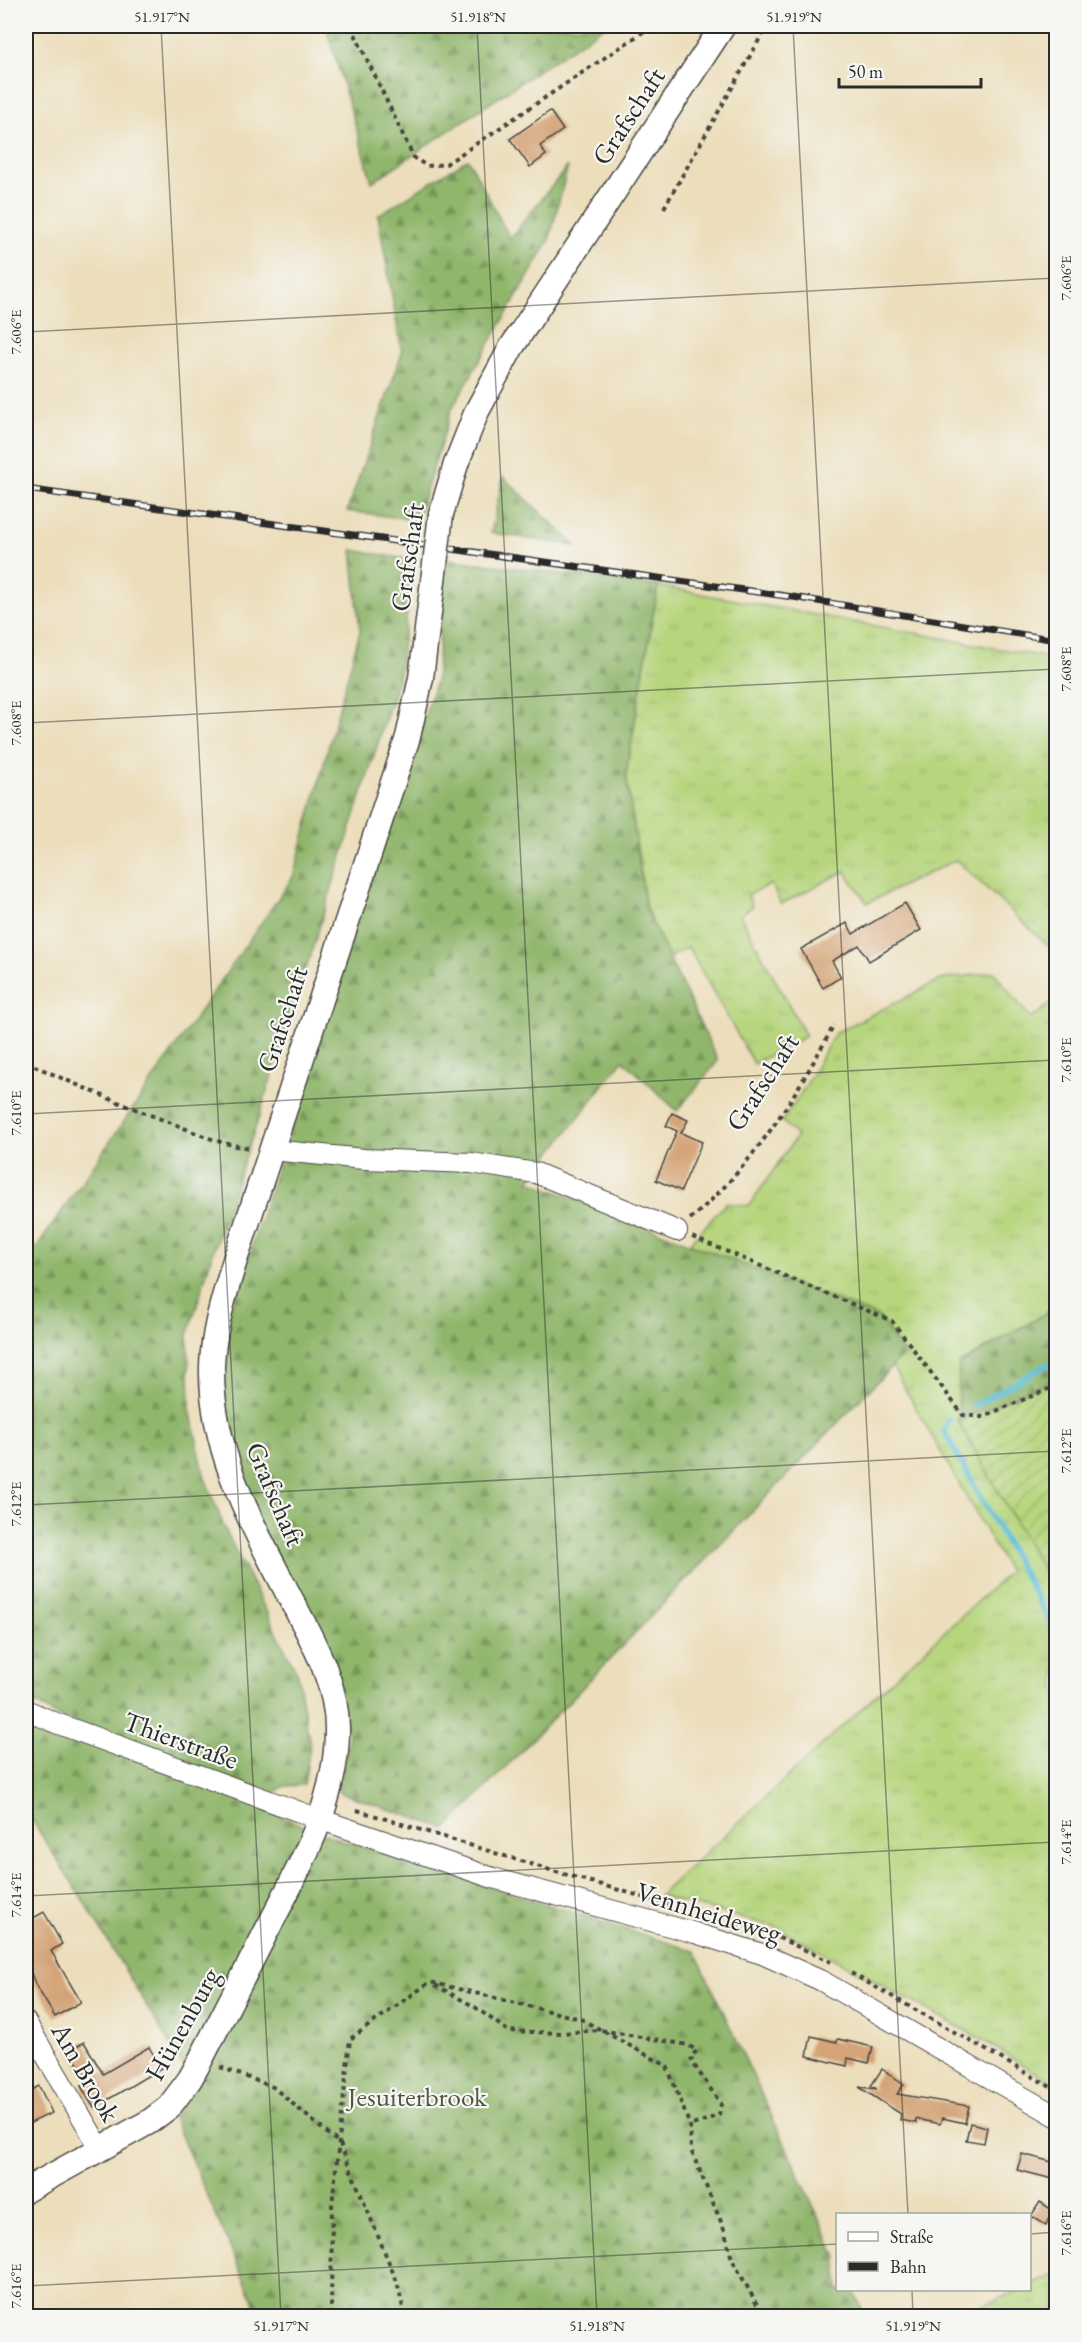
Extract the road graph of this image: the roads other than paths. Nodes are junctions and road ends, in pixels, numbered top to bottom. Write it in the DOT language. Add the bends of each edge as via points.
graph roads {
  1 [pos="723,26"];
  2 [pos="271,1150"];
  3 [pos="677,1231"];
  4 [pos="26,1710"];
  5 [pos="319,1820"];
  6 [pos="26,2022"];
  7 [pos="1056,2116"];
  8 [pos="101,2150"];
  9 [pos="26,2190"];
  1 -- 2 [label="street, Grafschaft, bridge" via="511,348 477,411 441,514 421,678 408,737"];
  2 -- 3 [label="street" via="364,1160 471,1163 536,1173"];
  2 -- 5 [label="street, Grafschaft" via="218,1323 212,1365 214,1404 224,1454 243,1505 307,1629 333,1696 336,1759"];
  4 -- 5 [label="street, Thierstraße"];
  5 -- 7 [label="street, Vennheideweg" via="493,1878 762,1954 822,1981"];
  5 -- 8 [label="street, Hünenburg" via="298,1871 190,2079 169,2107"];
  6 -- 8 [label="street, Am Brook"];
  8 -- 9 [label="street, Hünenburg"];
}
